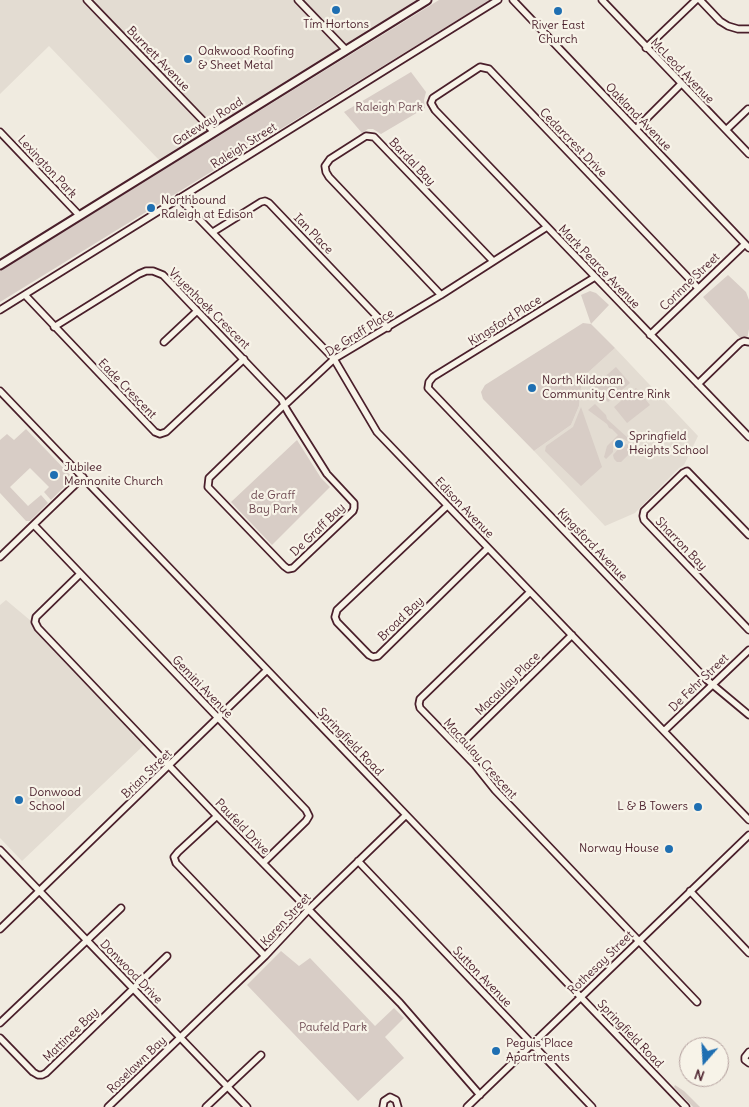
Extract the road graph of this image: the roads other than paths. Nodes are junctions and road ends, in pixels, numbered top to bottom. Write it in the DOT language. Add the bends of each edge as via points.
graph roads {
  1 [pos="87,0"];
  2 [pos="298,0"];
  3 [pos="427,0"];
  4 [pos="498,0"];
  5 [pos="513,0"];
  6 [pos="602,0"];
  7 [pos="696,0"];
  8 [pos="700,0"];
  9 [pos="749,29"];
  10 [pos="646,48"];
  11 [pos="346,50"];
  12 [pos="682,84"];
  13 [pos="748,109"];
  14 [pos="435,110"];
  15 [pos="636,129"];
  16 [pos="726,130"];
  17 [pos="0,132"];
  18 [pos="214,132"];
  19 [pos="749,154"];
  20 [pos="179,198"];
  21 [pos="79,215"];
  22 [pos="547,227"];
  23 [pos="213,232"];
  24 [pos="747,246"];
  25 [pos="493,261"];
  26 [pos="0,265"];
  27 [pos="595,277"];
  28 [pos="698,288"];
  29 [pos="24,295"];
  30 [pos="441,295"];
  31 [pos="0,310"];
  32 [pos="197,311"];
  33 [pos="54,327"];
  34 [pos="388,328"];
  35 [pos="650,335"];
  36 [pos="164,342"];
  37 [pos="749,342"];
  38 [pos="244,359"];
  39 [pos="334,359"];
  40 [pos="428,384"];
  41 [pos="698,384"];
  42 [pos="0,391"];
  43 [pos="284,405"];
  44 [pos="749,437"];
  45 [pos="83,477"];
  46 [pos="208,483"];
  47 [pos="447,506"];
  48 [pos="34,525"];
  49 [pos="749,535"];
  50 [pos="488,548"];
  51 [pos="0,557"];
  52 [pos="80,574"];
  53 [pos="530,592"];
  54 [pos="749,630"];
  55 [pos="572,635"];
  56 [pos="749,650"];
  57 [pos="267,670"];
  58 [pos="712,684"];
  59 [pos="749,715"];
  60 [pos="218,718"];
  61 [pos="664,731"];
  62 [pos="458,747"];
  63 [pos="170,766"];
  64 [pos="406,815"];
  65 [pos="217,816"];
  66 [pos="749,820"];
  67 [pos="749,835"];
  68 [pos="0,850"];
  69 [pos="358,861"];
  70 [pos="263,863"];
  71 [pos="690,891"];
  72 [pos="40,892"];
  73 [pos="121,908"];
  74 [pos="309,909"];
  75 [pos="0,930"];
  76 [pos="87,940"];
  77 [pos="639,941"];
  78 [pos="749,953"];
  79 [pos="167,956"];
  80 [pos="265,956"];
  81 [pos="134,989"];
  82 [pos="580,997"];
  83 [pos="697,1002"];
  84 [pos="0,1023"];
  85 [pos="180,1037"];
  86 [pos="0,1038"];
  87 [pos="532,1044"];
  88 [pos="749,1052"];
  89 [pos="261,1055"];
  90 [pos="749,1063"];
  91 [pos="227,1087"];
  92 [pos="480,1095"];
  93 [pos="108,1107"];
  94 [pos="206,1107"];
  95 [pos="247,1107"];
  96 [pos="383,1107"];
  97 [pos="398,1107"];
  98 [pos="467,1107"];
  99 [pos="592,1107"];
  100 [pos="686,1107"];
  1 -- 18 [label="street, Burnett Avenue"];
  2 -- 11 [label="street"];
  3 -- 11 [label="main road, Gateway Road"];
  4 -- 20 [label="street, Raleigh Street"];
  5 -- 15 [label="street, Oakland Avenue"];
  6 -- 10 [label="street, McLeod Avenue"];
  7 -- 10 [label="street"];
  8 -- 9 [label="street" via="728,26"];
  10 -- 12 [label="street, McLeod Avenue"];
  11 -- 18 [label="main road, Gateway Road"];
  12 -- 15 [label="street"];
  12 -- 16 [label="street, McLeod Avenue"];
  13 -- 16 [label="street"];
  14 -- 22 [label="street, Mark Pearce Avenue"];
  14 -- 28 [label="street, Cedarcrest Drive" via="431,103 436,94 480,67 488,69"];
  15 -- 24 [label="street, Oakland Avenue"];
  16 -- 19 [label="street, McLeod Avenue"];
  17 -- 21 [label="street, Lexington Park"];
  18 -- 21 [label="main road, Gateway Road"];
  20 -- 23 [label="street, Edison Avenue"];
  20 -- 29 [label="street, Raleigh Street"];
  21 -- 26 [label="main road, Gateway Road"];
  22 -- 25 [label="street, De Graff Place"];
  22 -- 27 [label="street, Mark Pearce Avenue"];
  23 -- 34 [label="street, Ian Place" via="260,202 269,203"];
  23 -- 39 [label="street, Edison Avenue"];
  24 -- 28 [label="street, Corinne Street"];
  25 -- 30 [label="street, De Graff Place"];
  25 -- 30 [label="street, Bardal Bay" via="374,137 366,136 330,159 325,166 329,178"];
  27 -- 35 [label="street, Mark Pearce Avenue"];
  27 -- 40 [label="street, Kingsford Place" via="433,377"];
  28 -- 35 [label="street, Corinne Street"];
  29 -- 31 [label="street, Raleigh Street"];
  29 -- 33 [label="street, Eade Crescent"];
  30 -- 34 [label="street, De Graff Place"];
  32 -- 33 [label="street, Vryenhoek Crescent" via="163,275 146,271"];
  32 -- 36 [label="street"];
  32 -- 38 [label="street, Vryenhoek Crescent"];
  33 -- 38 [label="street, Eade Crescent" via="160,434 166,432"];
  34 -- 39 [label="street, De Graff Place"];
  35 -- 41 [label="street, Mark Pearce Avenue"];
  37 -- 41 [label="street" via="740,343"];
  38 -- 43 [label="street, Vryenhoek Crescent"];
  39 -- 43 [label="street, De Graff Place"];
  39 -- 47 [label="street, Edison Avenue" via="378,432"];
  40 -- 58 [label="street, Kingsford Avenue" via="431,391"];
  41 -- 44 [label="street, Mark Pearce Avenue"];
  42 -- 45 [label="street, Springfield Road"];
  43 -- 46 [label="street, De Graff Place" via="209,478"];
  43 -- 46 [label="street, De Graff Bay" via="327,474 354,503 353,512 293,568 288,569 208,487"];
  45 -- 48 [label="street"];
  45 -- 57 [label="street, Springfield Road"];
  47 -- 50 [label="street, Edison Avenue"];
  47 -- 50 [label="street, Broad Bay" via="337,610 337,622 362,648 369,655 378,656"];
  48 -- 51 [label="street"];
  48 -- 52 [label="street, Gemini Avenue"];
  49 -- 54 [label="street, Sharron Bay" via="687,471 642,516"];
  50 -- 53 [label="street, Edison Avenue"];
  52 -- 60 [label="street, Gemini Avenue"];
  52 -- 63 [label="street, Paufeld Drive" via="38,615 36,625"];
  53 -- 55 [label="street, Edison Avenue"];
  53 -- 62 [label="street, Macaulay Crescent" via="420,699 420,708"];
  55 -- 61 [label="street, Edison Avenue"];
  55 -- 62 [label="street, Macaulay Place"];
  56 -- 58 [label="street, De Fehr Street"];
  57 -- 60 [label="street, Brian Street"];
  57 -- 64 [label="street, Springfield Road"];
  58 -- 59 [label="street, Kingsford Avenue"];
  58 -- 61 [label="street, De Fehr Street"];
  60 -- 63 [label="street, Brian Street"];
  60 -- 70 [label="street, Gemini Avenue" via="309,816"];
  61 -- 66 [label="street, Edison Avenue"];
  62 -- 77 [label="street, Macaulay Crescent" via="494,790"];
  63 -- 65 [label="street, Paufeld Drive"];
  63 -- 72 [label="street, Brian Street"];
  64 -- 69 [label="street, Karen Street"];
  64 -- 82 [label="street, Springfield Road"];
  65 -- 70 [label="street, Paufeld Drive"];
  65 -- 80 [label="street" via="178,852 174,857 176,863"];
  67 -- 71 [label="street, Rothesay Street"];
  68 -- 72 [label="street, Donwood Drive"];
  69 -- 74 [label="street, Karen Street"];
  69 -- 87 [label="street, Sutton Avenue"];
  70 -- 74 [label="street, Paufeld Drive"];
  71 -- 77 [label="street, Rothesay Street"];
  71 -- 78 [label="street"];
  72 -- 75 [label="street, Brian Street"];
  72 -- 76 [label="street, Donwood Drive"];
  73 -- 76 [label="street"];
  74 -- 80 [label="street, Karen Street"];
  74 -- 92 [label="street, Paufeld Drive" via="422,1026"];
  76 -- 81 [label="street, Donwood Drive"];
  76 -- 84 [label="street"];
  77 -- 82 [label="street, Rothesay Street"];
  77 -- 83 [label="street, Macaulay Crescent"];
  79 -- 81 [label="street"];
  80 -- 85 [label="street, Karen Street"];
  81 -- 85 [label="street, Donwood Drive"];
  81 -- 86 [label="street, Mattinee Bay" via="42,1075 33,1072"];
  82 -- 87 [label="street, Rothesay Street"];
  82 -- 100 [label="street, Springfield Road"];
  85 -- 91 [label="street, Donwood Drive"];
  85 -- 93 [label="street, Roselawn Bay"];
  87 -- 92 [label="street, Rothesay Street"];
  87 -- 99 [label="street, Sutton Avenue"];
  88 -- 90 [label="street" via="745,1060"];
  89 -- 91 [label="street"];
  91 -- 94 [label="street"];
  91 -- 95 [label="street, Donwood Drive"];
  92 -- 98 [label="street, Rothesay Street"];
  96 -- 97 [label="street" via="384,1101 390,1097 396,1100"];
}
